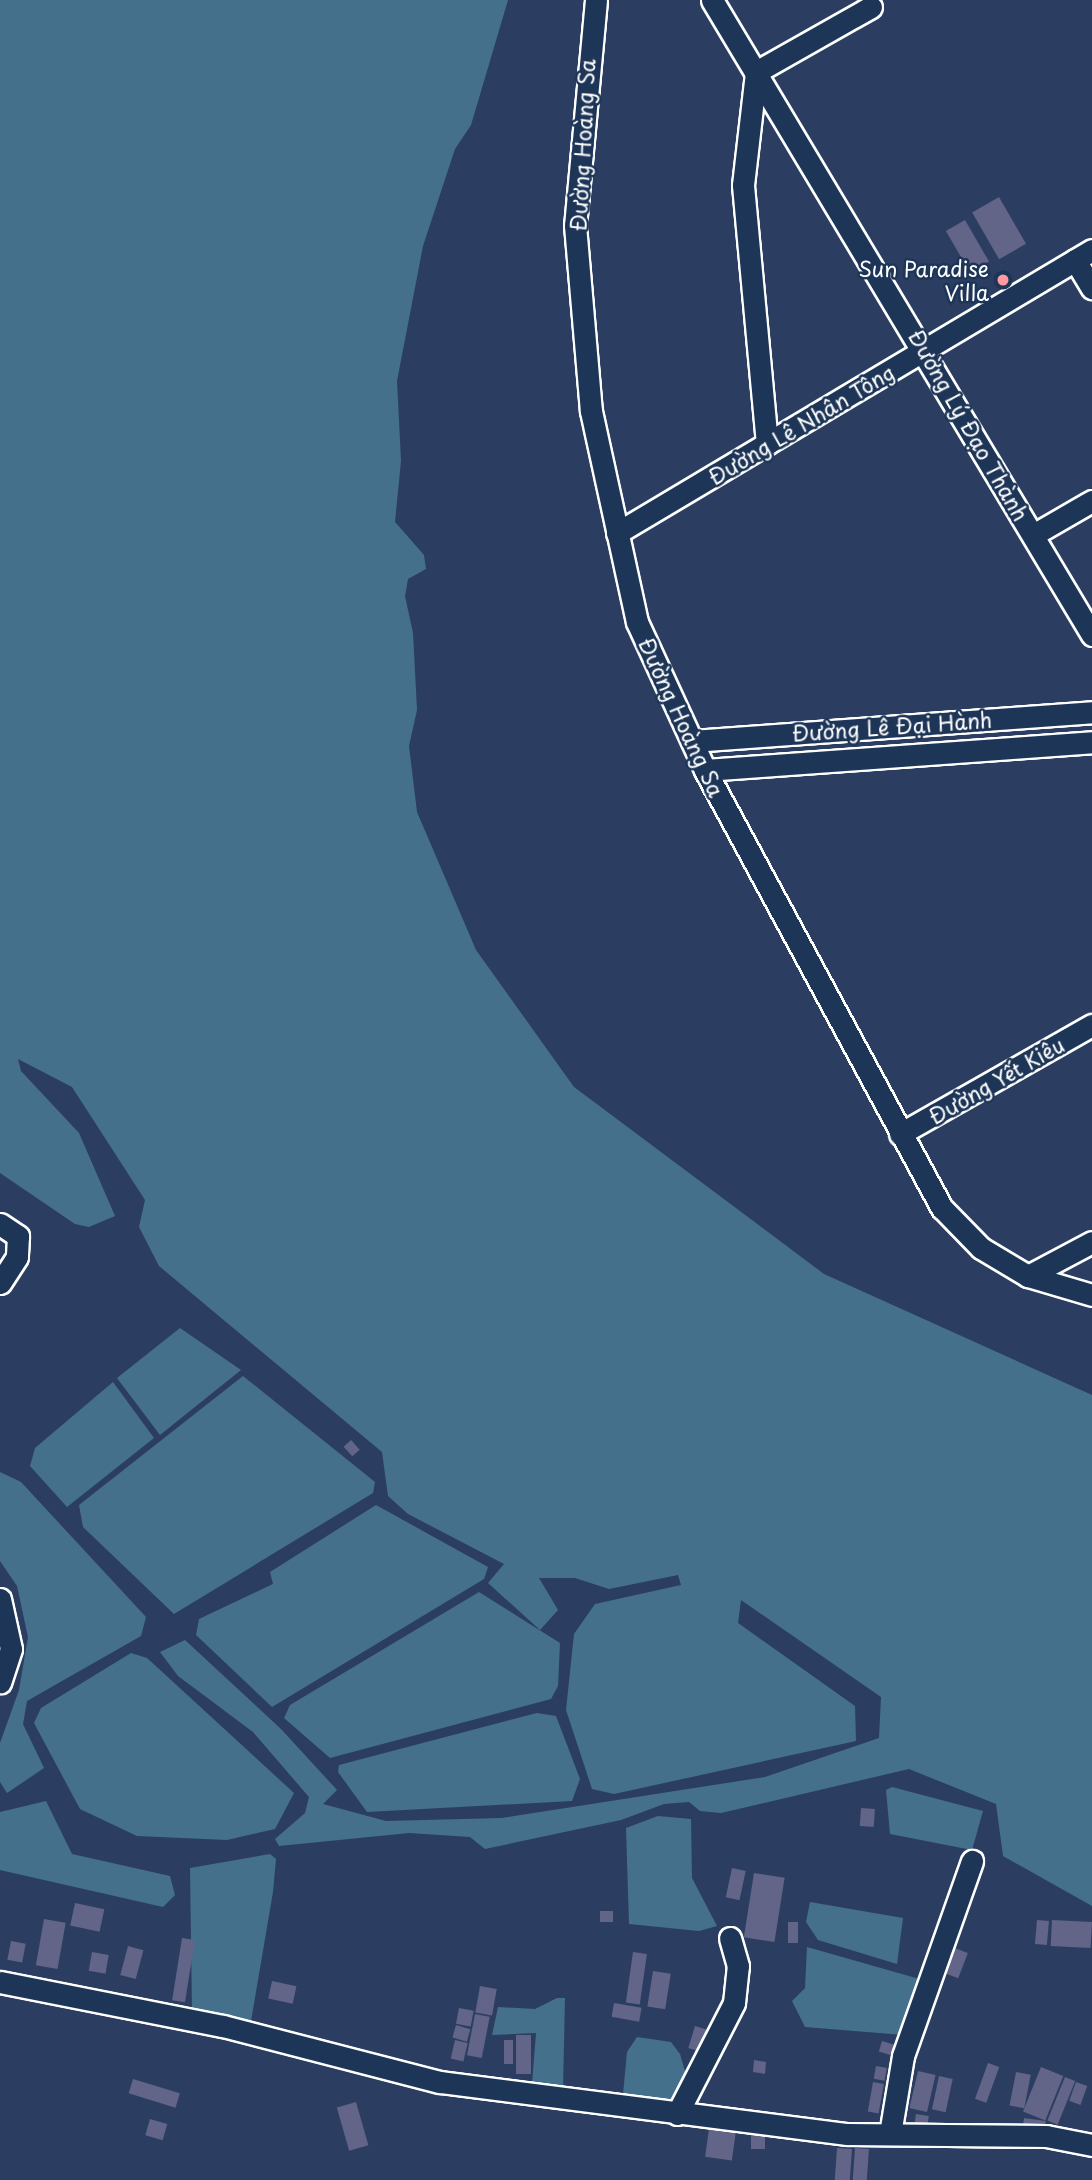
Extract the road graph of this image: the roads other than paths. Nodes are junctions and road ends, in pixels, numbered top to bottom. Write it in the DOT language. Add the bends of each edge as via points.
graph roads {
  1 [pos="596,0"];
  2 [pos="712,0"];
  3 [pos="871,7"];
  4 [pos="756,72"];
  5 [pos="1084,255"];
  6 [pos="1092,288"];
  7 [pos="926,349"];
  8 [pos="767,444"];
  9 [pos="1092,500"];
  10 [pos="617,533"];
  11 [pos="1033,536"];
  12 [pos="1092,635"];
  13 [pos="1092,712"];
  14 [pos="692,741"];
  15 [pos="1092,742"];
  16 [pos="705,769"];
  17 [pos="1092,1026"];
  18 [pos="900,1135"];
  19 [pos="0,1224"];
  20 [pos="1092,1242"];
  21 [pos="1028,1276"];
  22 [pos="0,1283"];
  23 [pos="1092,1295"];
  24 [pos="0,1599"];
  25 [pos="0,1682"];
  26 [pos="972,1861"];
  27 [pos="730,1938"];
  28 [pos="0,1982"];
  29 [pos="677,2114"];
  30 [pos="890,2134"];
  31 [pos="1092,2144"];
  1 -- 10 [label="street, Đường Hoàng Sa" via="575,225 591,411"];
  2 -- 4 [label="street, Đường Lý Đạo Thành"];
  3 -- 4 [label="street"];
  4 -- 7 [label="street, Đường Lý Đạo Thành"];
  4 -- 8 [label="street" via="743,185"];
  5 -- 6 [label="street"];
  5 -- 7 [label="street, Đường Lê Nhân Tông"];
  7 -- 8 [label="street, Đường Lê Nhân Tông"];
  7 -- 11 [label="street, Đường Lý Đạo Thành"];
  8 -- 10 [label="street, Đường Lê Nhân Tông"];
  9 -- 11 [label="street"];
  10 -- 14 [label="street, Đường Hoàng Sa" via="637,622"];
  11 -- 12 [label="street, Đường Lý Đạo Thành"];
  13 -- 14 [label="street, Đường Lê Đại Hành"];
  14 -- 16 [label="street, Đường Hoàng Sa"];
  15 -- 16 [label="street, Đường Lê Đại Hành"];
  16 -- 18 [label="street, Đường Hoàng Sa"];
  17 -- 18 [label="street, Đường Yết Kiêu"];
  18 -- 21 [label="street, Đường Hoàng Sa" via="942,1208 981,1248"];
  19 -- 22 [label="street" via="18,1236 18,1257"];
  20 -- 21 [label="street"];
  21 -- 23 [label="street, Đường Hoàng Sa"];
  24 -- 25 [label="street" via="11,1649"];
  26 -- 30 [label="street" via="903,2056"];
  27 -- 29 [label="street" via="738,1966 734,2003"];
  28 -- 29 [label="street" via="223,2026 440,2082"];
  29 -- 30 [label="street"];
  30 -- 31 [label="street" via="1046,2136"];
}
